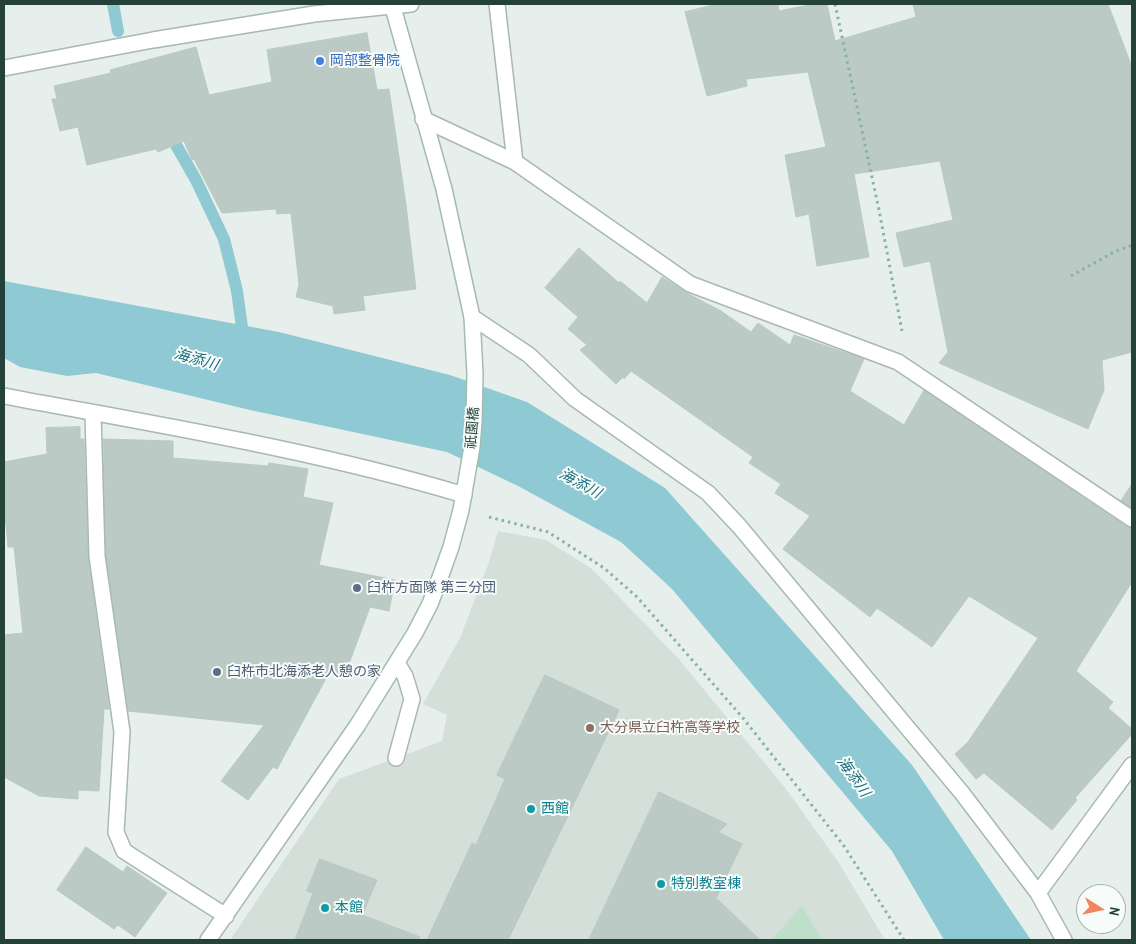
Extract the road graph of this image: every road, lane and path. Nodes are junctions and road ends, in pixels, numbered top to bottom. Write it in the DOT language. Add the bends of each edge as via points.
graph roads {
  1 [pos="392,4"];
  2 [pos="411,4"];
  3 [pos="497,4"];
  4 [pos="835,4"];
  5 [pos="4,68"];
  6 [pos="423,119"];
  7 [pos="514,162"];
  8 [pos="1132,245"];
  9 [pos="1071,276"];
  10 [pos="472,317"];
  11 [pos="910,370"];
  12 [pos="4,396"];
  13 [pos="93,413"];
  14 [pos="464,496"];
  15 [pos="1132,519"];
  16 [pos="397,662"];
  17 [pos="396,758"];
  18 [pos="1132,765"];
  19 [pos="1038,893"];
  20 [pos="226,916"];
  21 [pos="208,940"];
  22 [pos="904,940"];
  23 [pos="1064,940"];
  1 -- 2 [label="street"];
  1 -- 5 [label="street" via="153,40"];
  1 -- 6 [label="street, 祇園橋"];
  3 -- 7 [label="street"];
  4 -- 11 [label="path"];
  6 -- 7 [label="street"];
  6 -- 10 [label="street, 祇園橋" via="444,189"];
  7 -- 11 [label="street" via="690,284 898,362"];
  8 -- 9 [label="path"];
  10 -- 14 [label="street, 祇園橋" via="474,421"];
  10 -- 19 [label="street" via="529,355 575,399 708,493 955,786"];
  11 -- 15 [label="street"];
  12 -- 13 [label="street"];
  13 -- 14 [label="street" via="214,435 405,477"];
  13 -- 20 [label="street" via="97,556 122,732 116,832 124,851"];
  14 -- 16 [label="street, 祇園橋" via="452,547 430,604"];
  14 -- 22 [label="path" via="548,532 604,568 637,598 743,718 844,846"];
  16 -- 17 [label="street" via="412,699"];
  16 -- 20 [label="street, 祇園橋" via="357,726"];
  18 -- 19 [label="street"];
  19 -- 23 [label="street"];
  20 -- 21 [label="street, 祇園橋"];
}
